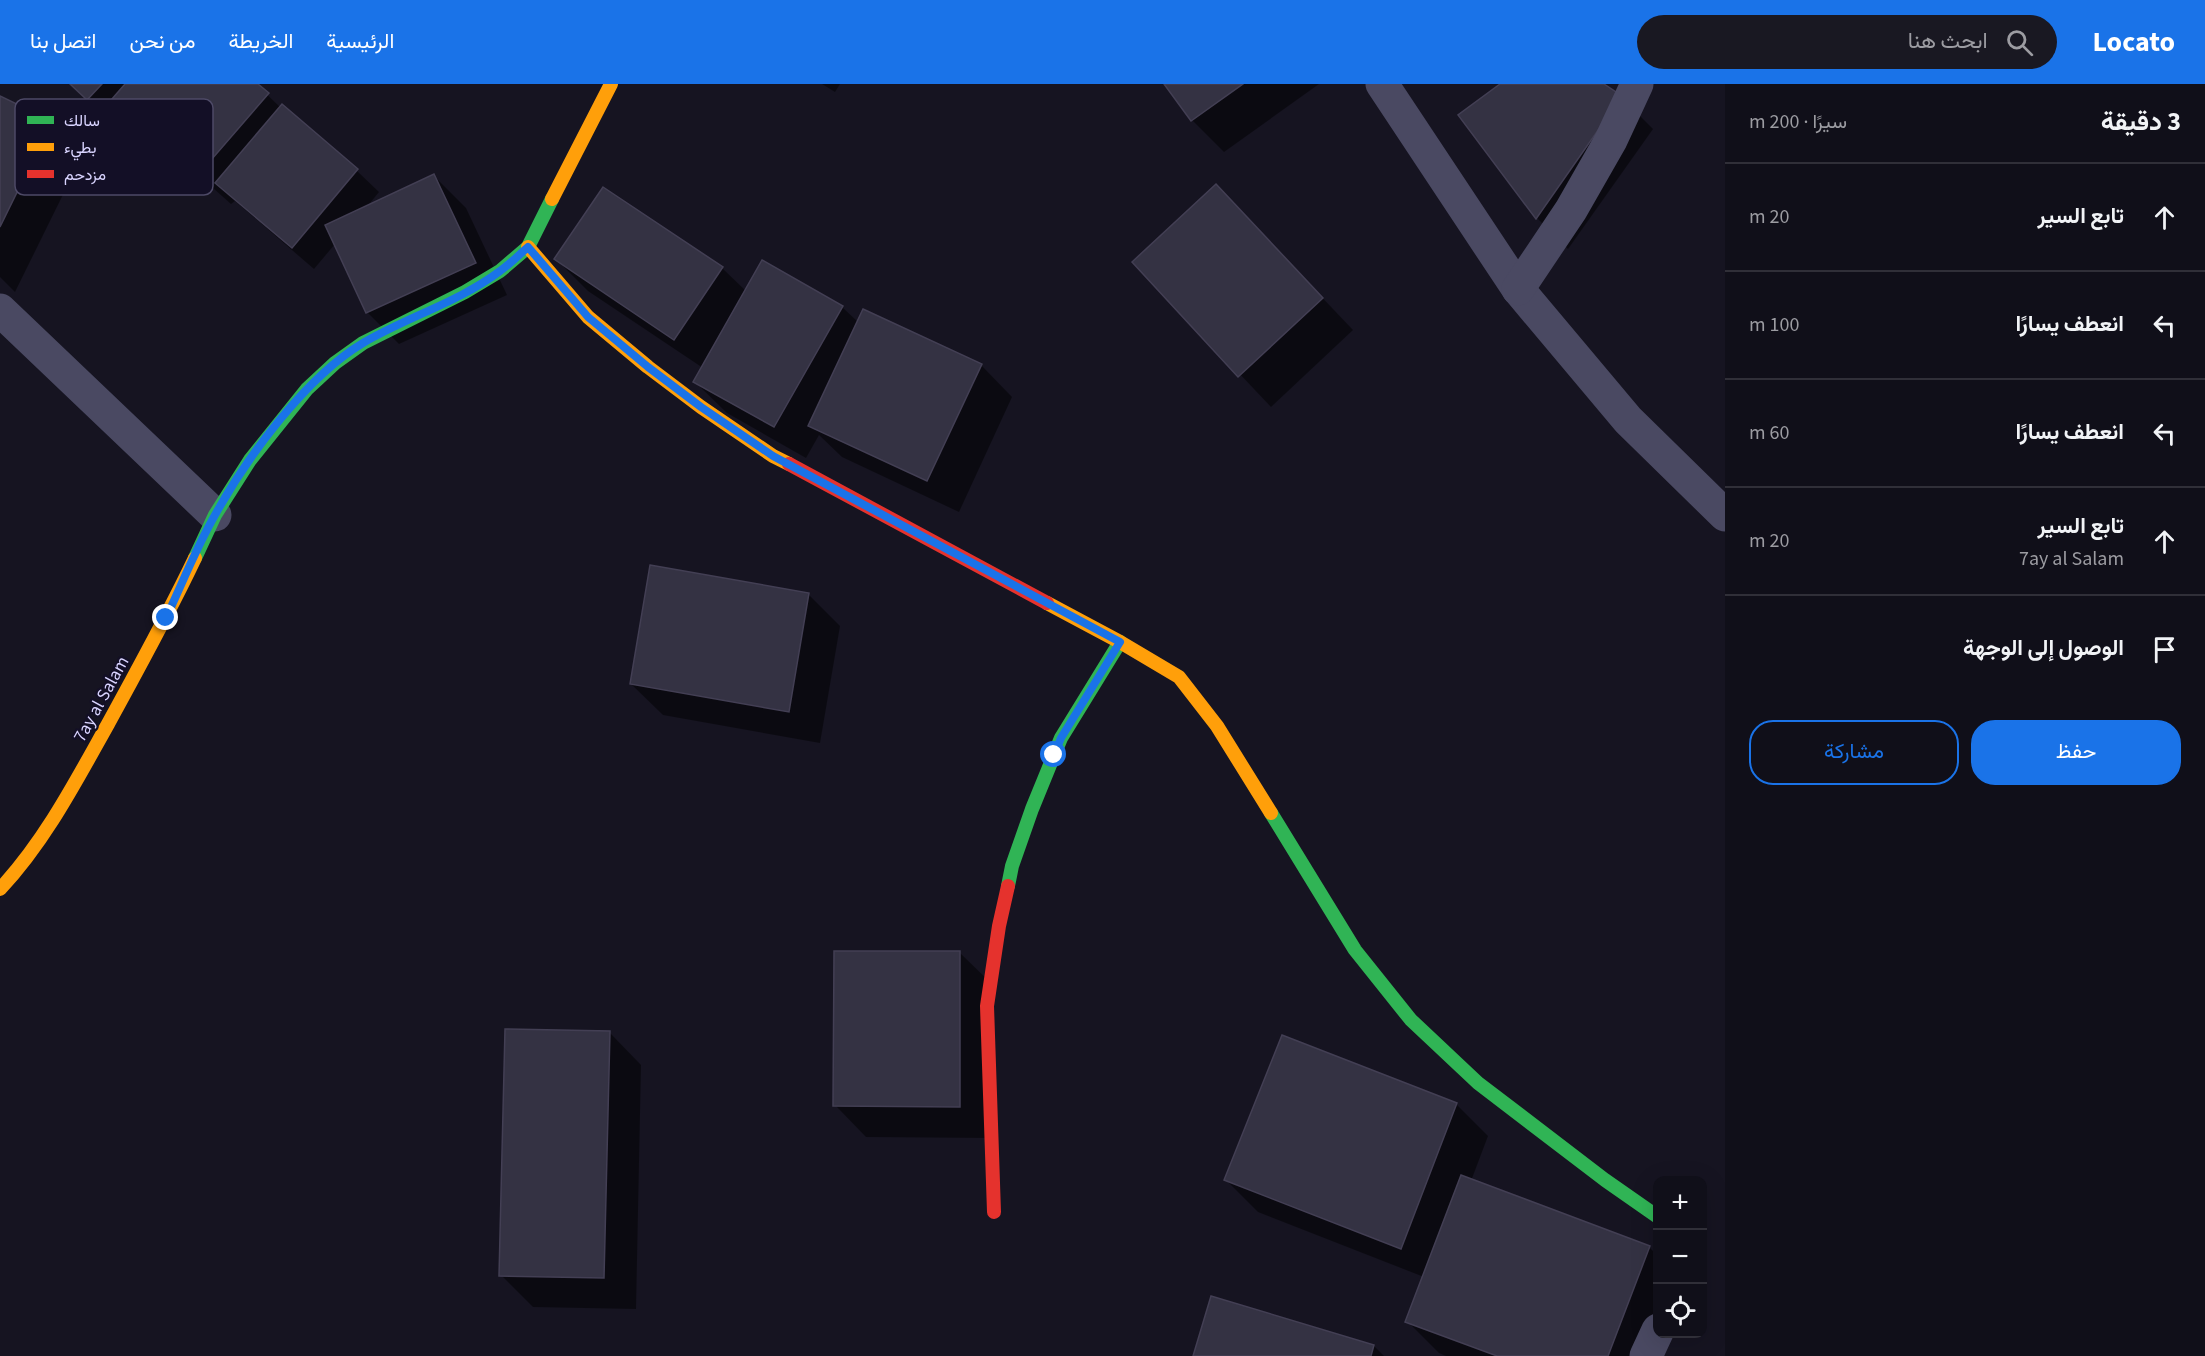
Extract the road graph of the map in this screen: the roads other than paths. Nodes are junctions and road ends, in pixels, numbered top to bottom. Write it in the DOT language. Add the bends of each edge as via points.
graph roads {
  1 [pos="611,84"];
  2 [pos="1383,84"];
  3 [pos="1637,84"];
  4 [pos="528,247"];
  5 [pos="1518,289"];
  6 [pos="0,310"];
  7 [pos="215,515"];
  8 [pos="1725,515"];
  9 [pos="1120,642"];
  10 [pos="0,889"];
  11 [pos="994,1212"];
  12 [pos="1653,1214"];
  13 [pos="1654,1338"];
  14 [pos="1646,1356"];
  1 -- 4 [label="street"];
  2 -- 5 [label="street"];
  3 -- 5 [label="street" via="1606,150"];
  4 -- 7 [label="street, 7ay al Salam" via="465,292 363,343 335,363 279,423"];
  4 -- 9 [label="street" via="588,317 692,401 773,456"];
  5 -- 8 [label="street" via="1628,420"];
  6 -- 7 [label="street"];
  7 -- 10 [label="street, 7ay al Salam" via="166,618 75,784"];
  9 -- 11 [label="street" via="1061,738 1015,857 999,926 987,1006"];
  9 -- 12 [label="street" via="1179,677 1217,726 1355,950 1411,1020 1478,1083"];
  13 -- 14 [label="street"];
}
